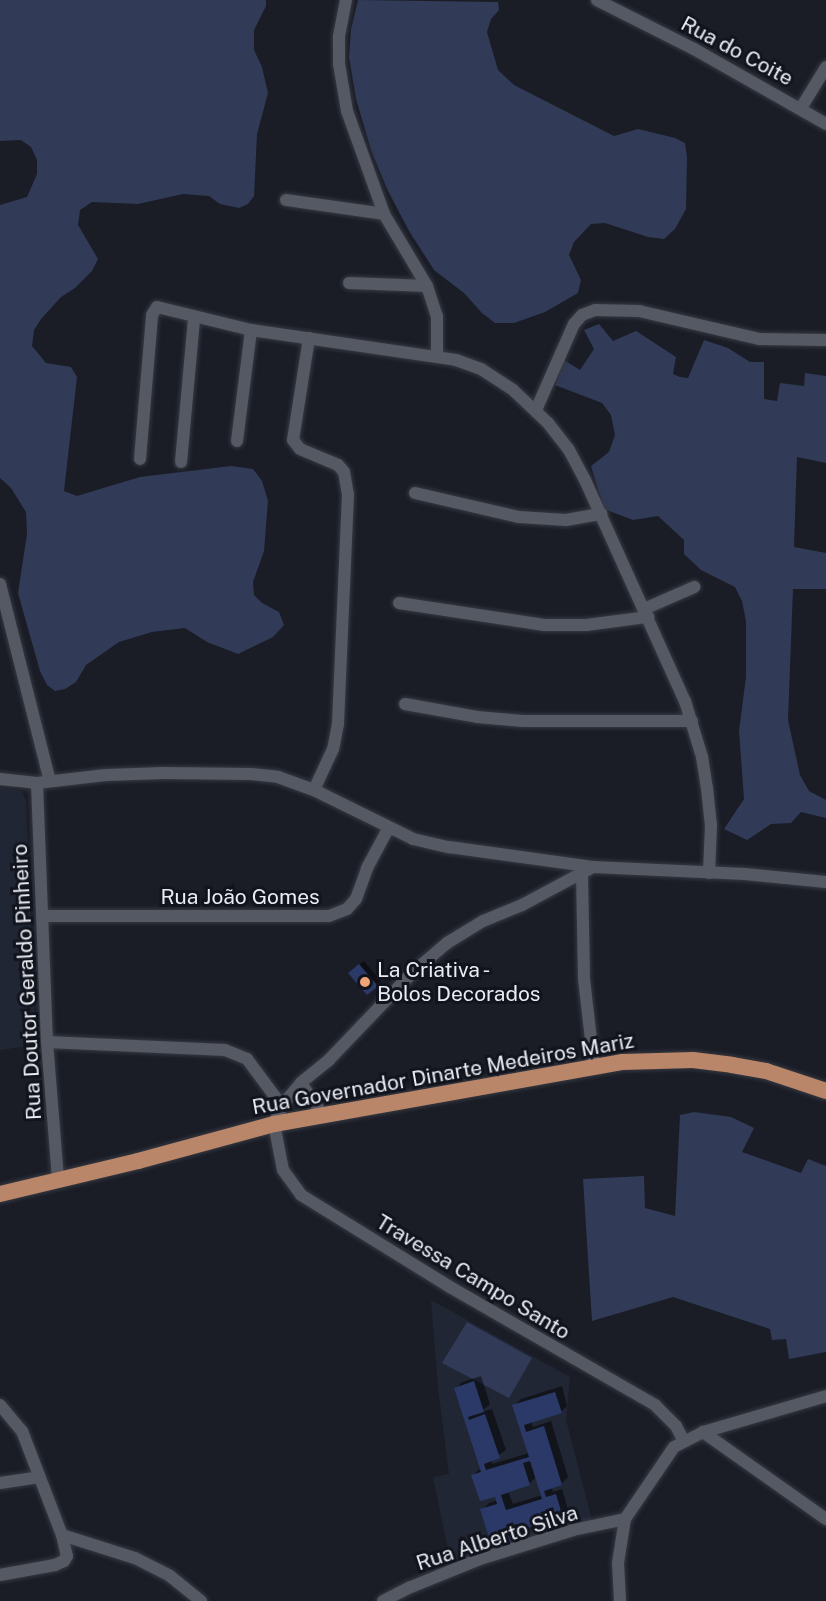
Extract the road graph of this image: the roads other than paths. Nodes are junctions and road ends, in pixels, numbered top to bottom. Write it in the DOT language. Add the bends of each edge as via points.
graph roads {
  1 [pos="346,0"];
  2 [pos="601,1"];
  3 [pos="826,67"];
  4 [pos="801,108"];
  5 [pos="826,124"];
  6 [pos="286,200"];
  7 [pos="384,214"];
  8 [pos="349,283"];
  9 [pos="427,286"];
  10 [pos="194,318"];
  11 [pos="251,330"];
  12 [pos="309,338"];
  13 [pos="826,340"];
  14 [pos="437,356"];
  15 [pos="536,410"];
  16 [pos="237,441"];
  17 [pos="140,459"];
  18 [pos="181,462"];
  19 [pos="415,493"];
  20 [pos="601,514"];
  21 [pos="0,584"];
  22 [pos="694,587"];
  23 [pos="399,603"];
  24 [pos="646,613"];
  25 [pos="405,705"];
  26 [pos="692,722"];
  27 [pos="0,779"];
  28 [pos="43,782"];
  29 [pos="314,790"];
  30 [pos="387,829"];
  31 [pos="593,867"];
  32 [pos="709,873"];
  33 [pos="582,874"];
  34 [pos="826,882"];
  35 [pos="42,916"];
  36 [pos="47,1042"];
  37 [pos="594,1066"];
  38 [pos="302,1083"];
  39 [pos="826,1090"];
  40 [pos="282,1106"];
  41 [pos="322,1114"];
  42 [pos="274,1124"];
  43 [pos="58,1179"];
  44 [pos="0,1194"];
  45 [pos="826,1396"];
  46 [pos="0,1405"];
  47 [pos="703,1431"];
  48 [pos="683,1440"];
  49 [pos="40,1477"];
  50 [pos="0,1483"];
  51 [pos="625,1519"];
  52 [pos="826,1519"];
  53 [pos="63,1535"];
  54 [pos="0,1575"];
  55 [pos="388,1600"];
  56 [pos="201,1601"];
  57 [pos="620,1601"];
  1 -- 7 [label="street" via="339,37 341,74 355,139"];
  2 -- 4 [label="street, Rua do Coite"];
  3 -- 4 [label="street"];
  4 -- 5 [label="street, Rua do Coite"];
  6 -- 7 [label="street"];
  7 -- 9 [label="street"];
  8 -- 9 [label="street"];
  9 -- 14 [label="street" via="436,316"];
  10 -- 11 [label="street"];
  10 -- 17 [label="street" via="157,308 152,315"];
  10 -- 18 [label="street"];
  11 -- 12 [label="street"];
  11 -- 16 [label="street"];
  12 -- 14 [label="street"];
  12 -- 29 [label="street" via="293,440 300,449 338,465 344,472 348,494 338,724 333,749"];
  13 -- 15 [label="street" via="759,339 639,310 595,310 582,315 574,324"];
  14 -- 15 [label="street" via="481,369"];
  15 -- 20 [label="street" via="569,450"];
  19 -- 20 [label="street" via="519,517 566,520"];
  20 -- 24 [label="street"];
  21 -- 28 [label="street, Rua Doutor Geraldo Pinheiro"];
  22 -- 24 [label="street"];
  23 -- 24 [label="street" via="544,625 586,625"];
  24 -- 26 [label="street"];
  25 -- 26 [label="street" via="523,721"];
  26 -- 32 [label="street" via="707,788 711,825"];
  27 -- 28 [label="street"];
  28 -- 29 [label="street" via="118,774 251,774 278,777"];
  28 -- 35 [label="street, Rua Doutor Geraldo Pinheiro"];
  29 -- 30 [label="street"];
  30 -- 31 [label="street" via="449,847"];
  30 -- 35 [label="street, Rua João Gomes" via="356,899 347,909 329,916"];
  31 -- 32 [label="street"];
  31 -- 33 [label="street"];
  32 -- 34 [label="street"];
  33 -- 37 [label="street" via="584,980"];
  33 -- 38 [label="street" via="483,921 447,943"];
  35 -- 36 [label="street, Rua Doutor Geraldo Pinheiro"];
  36 -- 40 [label="street" via="225,1050 247,1059"];
  36 -- 43 [label="street, Rua Doutor Geraldo Pinheiro"];
  37 -- 39 [label="main road, Rua Governador Dinarte Medeiros Mariz" via="693,1060 766,1071"];
  37 -- 41 [label="main road, Rua Governador Dinarte Medeiros Mariz"];
  38 -- 40 [label="street"];
  38 -- 41 [label="street"];
  40 -- 42 [label="street"];
  41 -- 42 [label="main road, Rua Governador Dinarte Medeiros Mariz"];
  42 -- 43 [label="main road, Rua Governador Dinarte Medeiros Mariz"];
  42 -- 48 [label="street, Travessa Campo Santo" via="283,1170 301,1195 450,1287 655,1405 676,1426"];
  43 -- 44 [label="main road, Rua Governador Dinarte Medeiros Mariz"];
  45 -- 47 [label="street"];
  46 -- 49 [label="street" via="22,1431"];
  47 -- 48 [label="street"];
  47 -- 52 [label="street"];
  48 -- 51 [label="street" via="666,1457"];
  49 -- 50 [label="street"];
  49 -- 53 [label="street"];
  51 -- 55 [label="street, Rua Alberto Silva" via="573,1530 480,1559"];
  51 -- 57 [label="street" via="618,1563"];
  53 -- 54 [label="street" via="67,1556 62,1563"];
  53 -- 56 [label="street" via="135,1558 171,1576"];
}
